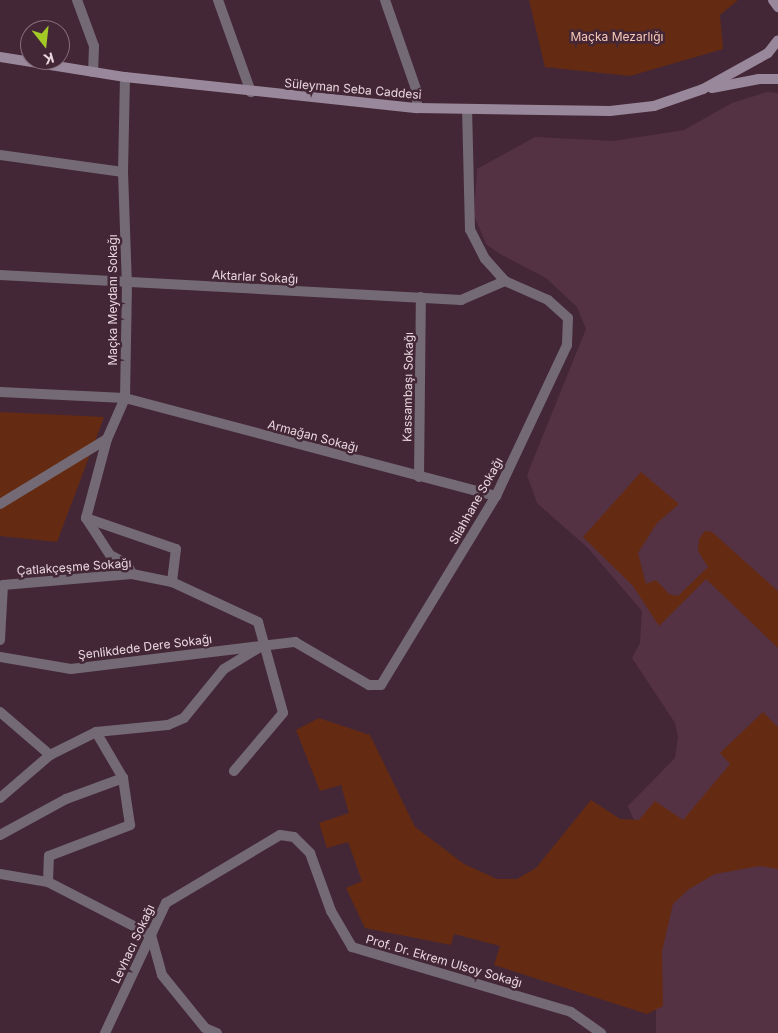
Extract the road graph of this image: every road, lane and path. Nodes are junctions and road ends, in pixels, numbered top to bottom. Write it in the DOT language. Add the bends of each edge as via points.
graph roads {
  1 [pos="77,0"];
  2 [pos="218,0"];
  3 [pos="385,0"];
  4 [pos="774,0"];
  5 [pos="778,7"];
  6 [pos="778,40"];
  7 [pos="0,57"];
  8 [pos="93,72"];
  9 [pos="125,77"];
  10 [pos="778,79"];
  11 [pos="703,89"];
  12 [pos="251,92"];
  13 [pos="417,108"];
  14 [pos="467,110"];
  15 [pos="0,155"];
  16 [pos="123,172"];
  17 [pos="0,275"];
  18 [pos="505,281"];
  19 [pos="128,284"];
  20 [pos="422,297"];
  21 [pos="0,392"];
  22 [pos="125,398"];
  23 [pos="107,440"];
  24 [pos="420,477"];
  25 [pos="496,496"];
  26 [pos="0,504"];
  27 [pos="86,518"];
  28 [pos="132,574"];
  29 [pos="172,582"];
  30 [pos="1,584"];
  31 [pos="0,640"];
  32 [pos="263,645"];
  33 [pos="0,656"];
  34 [pos="0,712"];
  35 [pos="96,732"];
  36 [pos="50,755"];
  37 [pos="234,771"];
  38 [pos="123,778"];
  39 [pos="0,798"];
  40 [pos="0,835"];
  41 [pos="280,835"];
  42 [pos="0,874"];
  43 [pos="48,882"];
  44 [pos="151,935"];
  45 [pos="105,1033"];
  46 [pos="217,1033"];
  47 [pos="601,1033"];
  1 -- 8 [label="street" via="94,46"];
  2 -- 12 [label="street"];
  3 -- 13 [label="street" via="417,92"];
  4 -- 5 [label="main road"];
  6 -- 11 [label="main road, Süleyman Seba Caddesi" via="768,53"];
  7 -- 8 [label="main road, Süleyman Seba Caddesi"];
  8 -- 9 [label="main road, Süleyman Seba Caddesi"];
  9 -- 12 [label="main road, Süleyman Seba Caddesi"];
  9 -- 16 [label="street, Maçka Meydanı Sokağı"];
  10 -- 11 [label="main road, Süleyman Seba Caddesi" via="759,79"];
  11 -- 14 [label="main road, Süleyman Seba Caddesi" via="654,106 610,111"];
  12 -- 13 [label="main road, Süleyman Seba Caddesi"];
  13 -- 14 [label="main road, Süleyman Seba Caddesi"];
  14 -- 18 [label="street" via="470,230 485,259"];
  15 -- 16 [label="street"];
  16 -- 19 [label="street, Maçka Meydanı Sokağı"];
  17 -- 19 [label="street, Aktarlar Sokağı"];
  18 -- 20 [label="street, Aktarlar Sokağı" via="461,300"];
  18 -- 25 [label="street, Silahhane Sokağı" via="548,300 568,318 567,345"];
  19 -- 20 [label="street, Aktarlar Sokağı"];
  19 -- 22 [label="street, Maçka Meydanı Sokağı"];
  20 -- 24 [label="street, Kassambaşı Sokağı"];
  21 -- 22 [label="street, Armağan Sokağı"];
  22 -- 23 [label="street, Maçka Meydanı Sokağı"];
  22 -- 24 [label="street, Armağan Sokağı"];
  23 -- 26 [label="street"];
  23 -- 27 [label="street, Maçka Meydanı Sokağı"];
  24 -- 25 [label="street, Armağan Sokağı"];
  25 -- 32 [label="street, Silahhane Sokağı" via="381,685 370,686 296,642"];
  27 -- 28 [label="street" via="110,555 127,564"];
  27 -- 29 [label="street" via="176,549"];
  28 -- 29 [label="street, Çatlakçeşme Sokağı"];
  28 -- 30 [label="street, Çatlakçeşme Sokağı"];
  29 -- 32 [label="street, Çatlakçeşme Sokağı" via="258,622"];
  30 -- 31 [label="street"];
  32 -- 33 [label="street, Şenlikdede Dere Sokağı" via="71,670"];
  32 -- 35 [label="street" via="224,669 184,718 168,725"];
  32 -- 37 [label="street" via="283,713"];
  34 -- 36 [label="street"];
  35 -- 36 [label="street"];
  35 -- 38 [label="street"];
  36 -- 39 [label="street"];
  38 -- 40 [label="street" via="66,799"];
  38 -- 43 [label="street" via="130,825 49,856"];
  41 -- 44 [label="street, Levhacı Sokağı" via="166,903"];
  41 -- 47 [label="street, Prof. Dr. Ekrem Ulsoy Sokağı" via="294,837 310,853 331,911 352,947 571,1012"];
  42 -- 43 [label="street"];
  43 -- 44 [label="street"];
  44 -- 45 [label="street, Levhacı Sokağı"];
  44 -- 46 [label="street" via="162,975 205,1028"];
}
